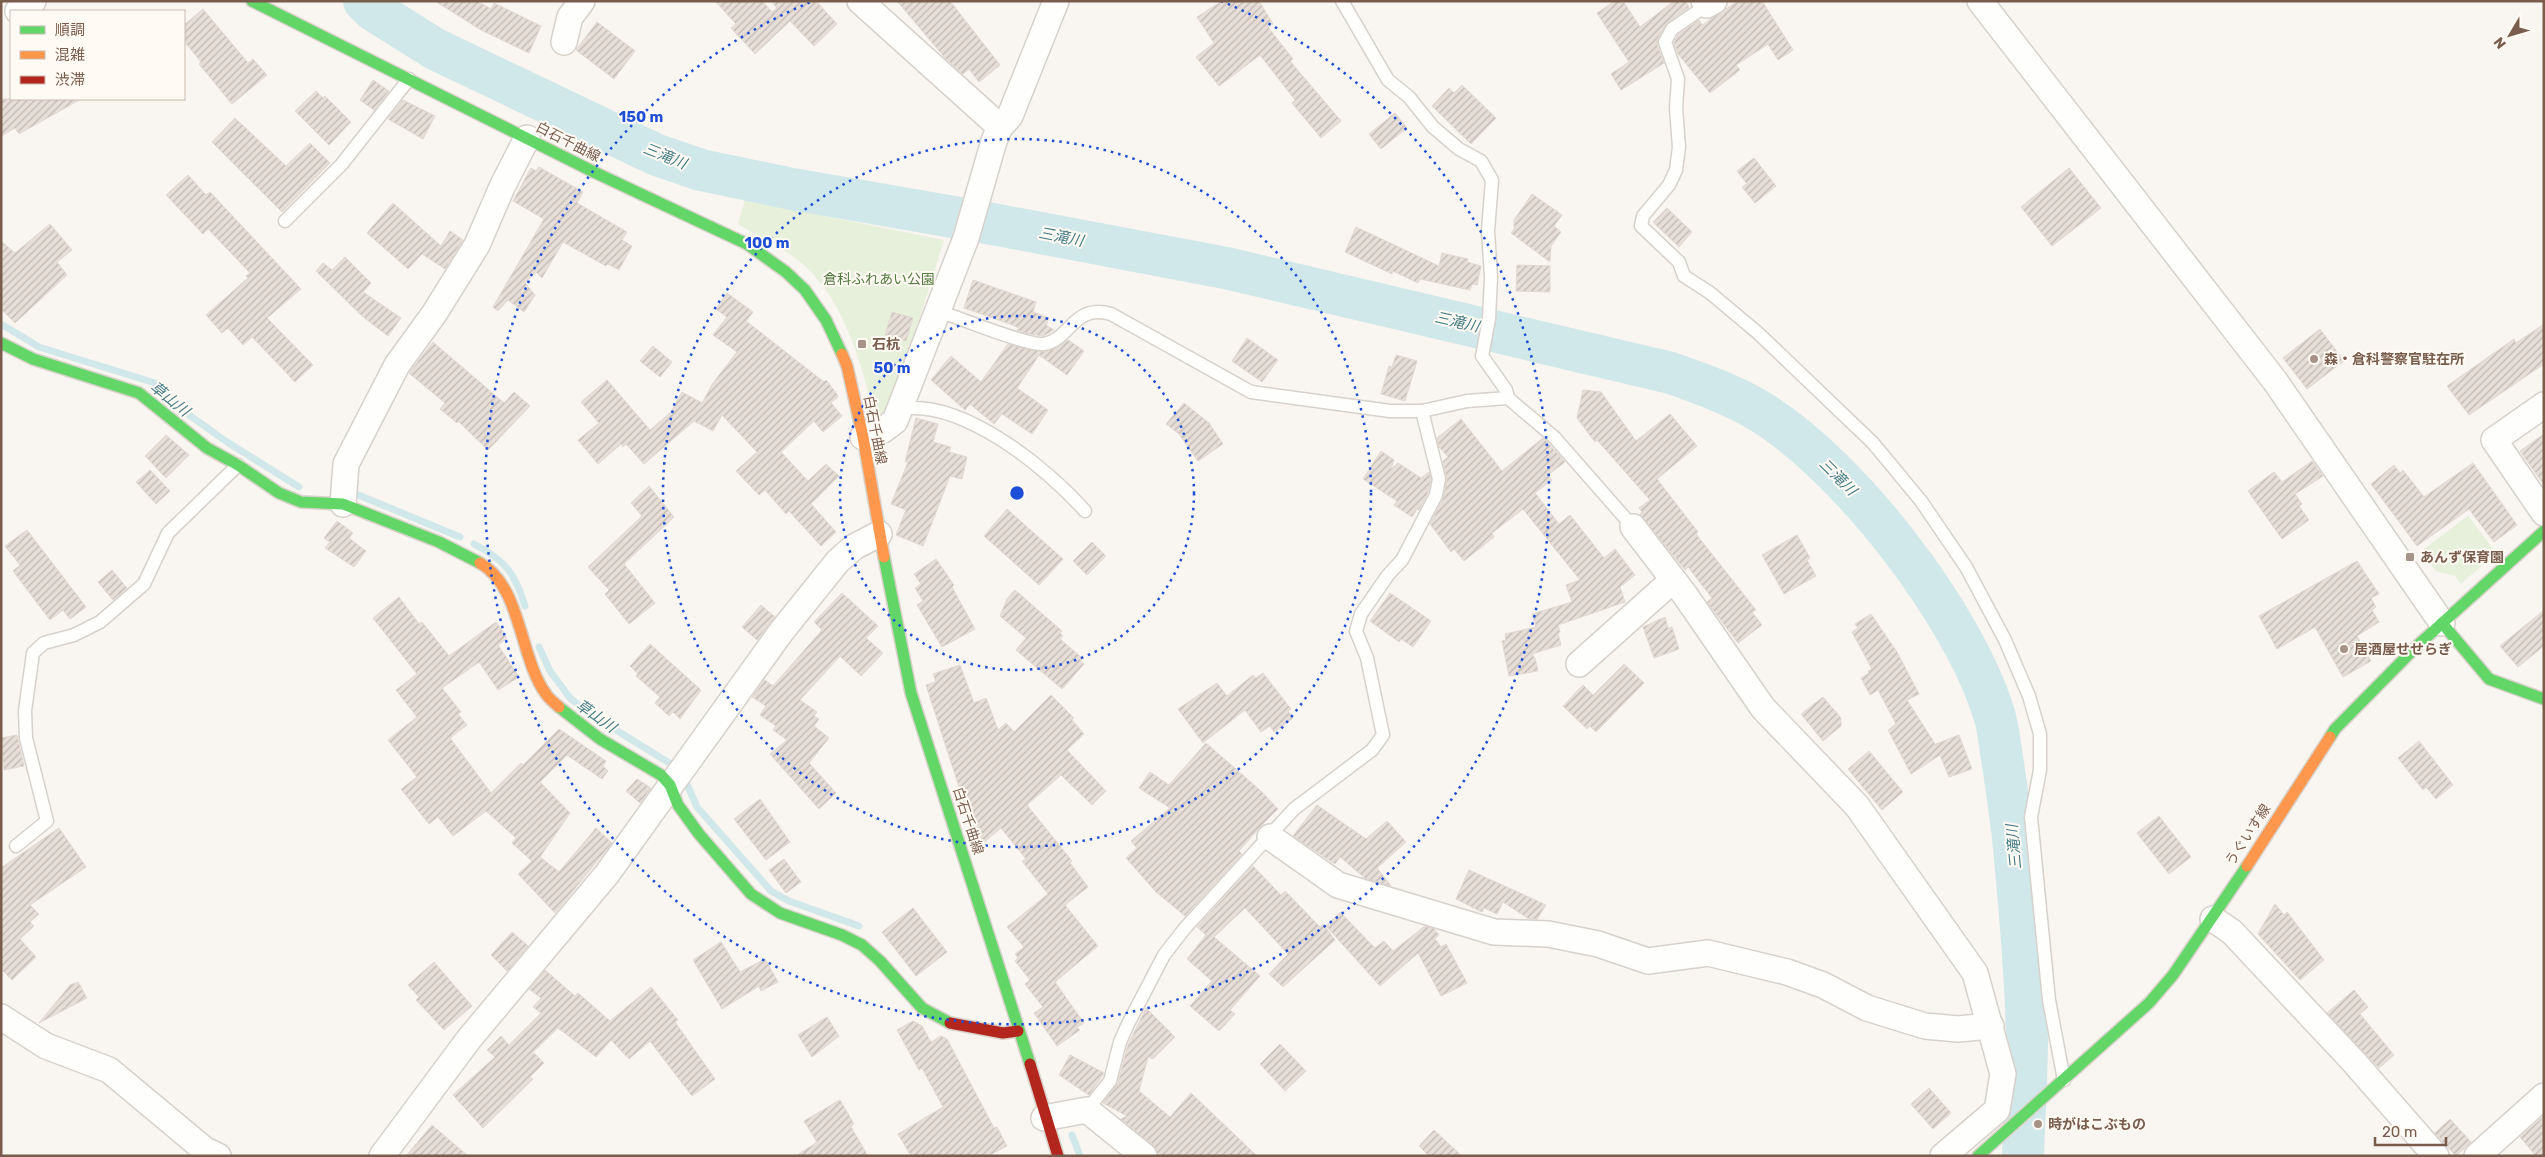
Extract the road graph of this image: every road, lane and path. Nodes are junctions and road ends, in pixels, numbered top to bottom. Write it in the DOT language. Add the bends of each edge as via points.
graph roads {
  1 [pos="33,1"];
  2 [pos="252,1"];
  3 [pos="582,1"];
  4 [pos="860,1"];
  5 [pos="1056,1"];
  6 [pos="1342,1"];
  7 [pos="1980,1"];
  8 [pos="1708,2"];
  9 [pos="20,10"];
  10 [pos="564,42"];
  11 [pos="409,79"];
  12 [pos="1000,127"];
  13 [pos="527,138"];
  14 [pos="285,221"];
  15 [pos="937,311"];
  16 [pos="1,343"];
  17 [pos="1508,398"];
  18 [pos="2544,405"];
  19 [pos="900,409"];
  20 [pos="1422,410"];
  21 [pos="863,437"];
  22 [pos="238,466"];
  23 [pos="343,504"];
  24 [pos="1085,511"];
  25 [pos="2544,512"];
  26 [pos="1632,526"];
  27 [pos="2544,531"];
  28 [pos="879,534"];
  29 [pos="1673,580"];
  30 [pos="2442,623"];
  31 [pos="1579,664"];
  32 [pos="2544,699"];
  33 [pos="676,777"];
  34 [pos="1270,837"];
  35 [pos="16,846"];
  36 [pos="2213,919"];
  37 [pos="1,1017"];
  38 [pos="1991,1026"];
  39 [pos="1018,1031"];
  40 [pos="2064,1081"];
  41 [pos="2544,1096"];
  42 [pos="1087,1110"];
  43 [pos="1044,1118"];
  44 [pos="218,1156"];
  45 [pos="382,1156"];
  46 [pos="1058,1156"];
  47 [pos="1144,1156"];
  48 [pos="1943,1156"];
  49 [pos="1978,1156"];
  50 [pos="2436,1156"];
  51 [pos="2477,1156"];
  1 -- 9 [label="street"];
  2 -- 11 [label="street, 白石千曲線"];
  3 -- 10 [label="street" via="570,16"];
  4 -- 12 [label="street"];
  5 -- 12 [label="street" via="1010,116"];
  6 -- 17 [label="lane" via="1388,80 1409,98 1433,127 1459,149 1481,161 1492,180 1488,231 1489,319 1482,356 1506,390"];
  7 -- 30 [label="street" via="2275,381"];
  8 -- 40 [label="lane" via="1672,29 1665,42 1678,79 1679,148 1673,178 1643,216 1641,226 1679,262 1684,276 1758,332 1872,443 1921,501 1966,567 2005,640 2029,696 2040,734 2040,770 2031,817 2049,1000"];
  11 -- 13 [label="street, 白石千曲線"];
  11 -- 14 [label="lane" via="341,165"];
  12 -- 15 [label="street" via="967,234"];
  13 -- 21 [label="street, 白石千曲線" via="747,244 786,272 805,290 837,342 847,366"];
  13 -- 23 [label="street" via="477,245 397,365 346,464"];
  15 -- 19 [label="street"];
  15 -- 20 [label="lane" via="1043,344 1086,314 1099,310 1251,392 1390,411"];
  16 -- 22 [label="street" via="34,359 139,393 207,448"];
  17 -- 20 [label="lane" via="1467,401"];
  17 -- 26 [label="lane" via="1554,437"];
  18 -- 25 [label="street" via="2494,440"];
  19 -- 21 [label="street" via="895,421 883,430"];
  19 -- 24 [label="lane" via="916,406 947,413 1013,446 1046,472"];
  20 -- 34 [label="lane" via="1439,480 1436,495 1402,560 1361,614 1356,631 1367,658 1383,735 1372,750 1294,808"];
  21 -- 28 [label="street, 白石千曲線"];
  22 -- 23 [label="street" via="279,493 301,502"];
  22 -- 35 [label="lane" via="168,532 144,584 100,622 74,635 44,642 33,653 25,711 26,738 47,821"];
  23 -- 33 [label="street" via="439,542 488,568 505,588 533,670 546,695 600,739 661,775"];
  26 -- 29 [label="street"];
  27 -- 30 [label="street, うぐいす線"];
  28 -- 33 [label="street" via="854,547 838,561 781,632"];
  28 -- 39 [label="street, 白石千曲線" via="911,693"];
  29 -- 31 [label="street"];
  29 -- 38 [label="street" via="1763,708 1856,806 1957,946 1975,973"];
  30 -- 32 [label="street" via="2489,679"];
  30 -- 36 [label="street, うぐいす線" via="2335,729"];
  33 -- 39 [label="street" via="678,806 751,894 764,904 862,946 880,961 922,1008 938,1018 1002,1033"];
  33 -- 45 [label="street" via="607,874 469,1039"];
  34 -- 38 [label="street" via="1338,885 1494,932 1556,936 1598,944 1648,961 1708,953 1787,972 1823,985 1867,1008 1925,1026 1958,1029"];
  34 -- 42 [label="lane" via="1247,858 1164,955 1120,1042 1110,1081"];
  36 -- 40 [label="street, うぐいす線" via="2173,975 2120,1031"];
  36 -- 50 [label="street" via="2239,939"];
  37 -- 44 [label="street" via="46,1046 109,1070 206,1150"];
  38 -- 48 [label="street" via="2003,1074 1997,1110"];
  39 -- 43 [label="street, 白石千曲線"];
  40 -- 49 [label="street, うぐいす線"];
  41 -- 51 [label="street"];
  42 -- 43 [label="street"];
  42 -- 47 [label="street"];
  43 -- 46 [label="street, 白石千曲線"];
}
